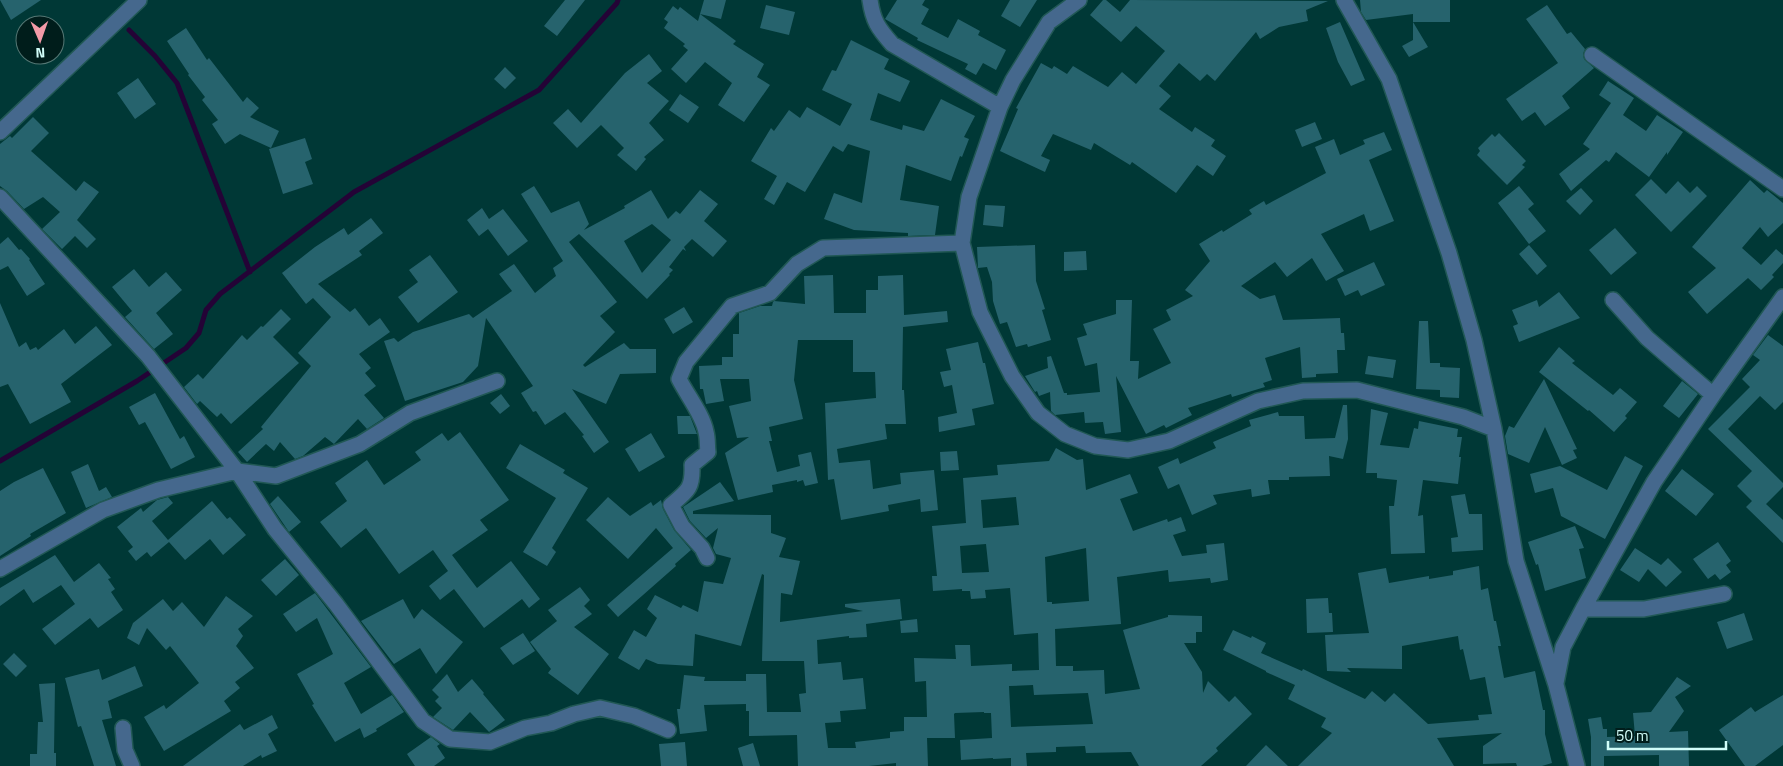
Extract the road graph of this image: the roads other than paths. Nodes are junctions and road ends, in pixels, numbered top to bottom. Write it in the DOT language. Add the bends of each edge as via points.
graph roads {
  1 [pos="139,0"];
  2 [pos="870,0"];
  3 [pos="1079,0"];
  4 [pos="1344,0"];
  5 [pos="1592,55"];
  6 [pos="1000,107"];
  7 [pos="0,132"];
  8 [pos="1783,189"];
  9 [pos="0,197"];
  10 [pos="962,243"];
  11 [pos="1783,297"];
  12 [pos="1613,300"];
  13 [pos="497,381"];
  14 [pos="1713,395"];
  15 [pos="1494,429"];
  16 [pos="237,471"];
  17 [pos="708,558"];
  18 [pos="0,569"];
  19 [pos="1724,594"];
  20 [pos="1583,609"];
  21 [pos="1556,685"];
  22 [pos="123,728"];
  23 [pos="668,730"];
  24 [pos="132,766"];
  25 [pos="1577,766"];
  1 -- 7 [label="street"];
  2 -- 6 [label="street" via="873,17 892,44"];
  3 -- 6 [label="street" via="1049,22"];
  4 -- 15 [label="street" via="1389,80 1420,166 1474,340"];
  5 -- 8 [label="street"];
  6 -- 10 [label="street" via="969,197"];
  9 -- 16 [label="street" via="148,356"];
  10 -- 15 [label="street" via="980,312 1012,376 1038,413 1065,434 1095,446 1128,450 1169,441 1258,402 1303,391 1357,390 1462,417"];
  10 -- 17 [label="street" via="822,248 797,264 770,293 732,306 697,348 679,379 701,417 708,452 692,465 692,482 684,495 671,505 682,526"];
  11 -- 14 [label="street"];
  12 -- 14 [label="street" via="1646,338"];
  13 -- 16 [label="street" via="410,413 360,444 276,476"];
  14 -- 20 [label="street" via="1654,482"];
  15 -- 21 [label="street" via="1516,561"];
  16 -- 18 [label="street" via="158,490 103,510"];
  16 -- 23 [label="street" via="275,530 336,604 423,721 450,739 490,742 525,728 600,708 634,716"];
  19 -- 20 [label="street" via="1644,609"];
  20 -- 21 [label="street" via="1563,647"];
  21 -- 25 [label="street"];
  22 -- 24 [label="street" via="125,750"];
}
